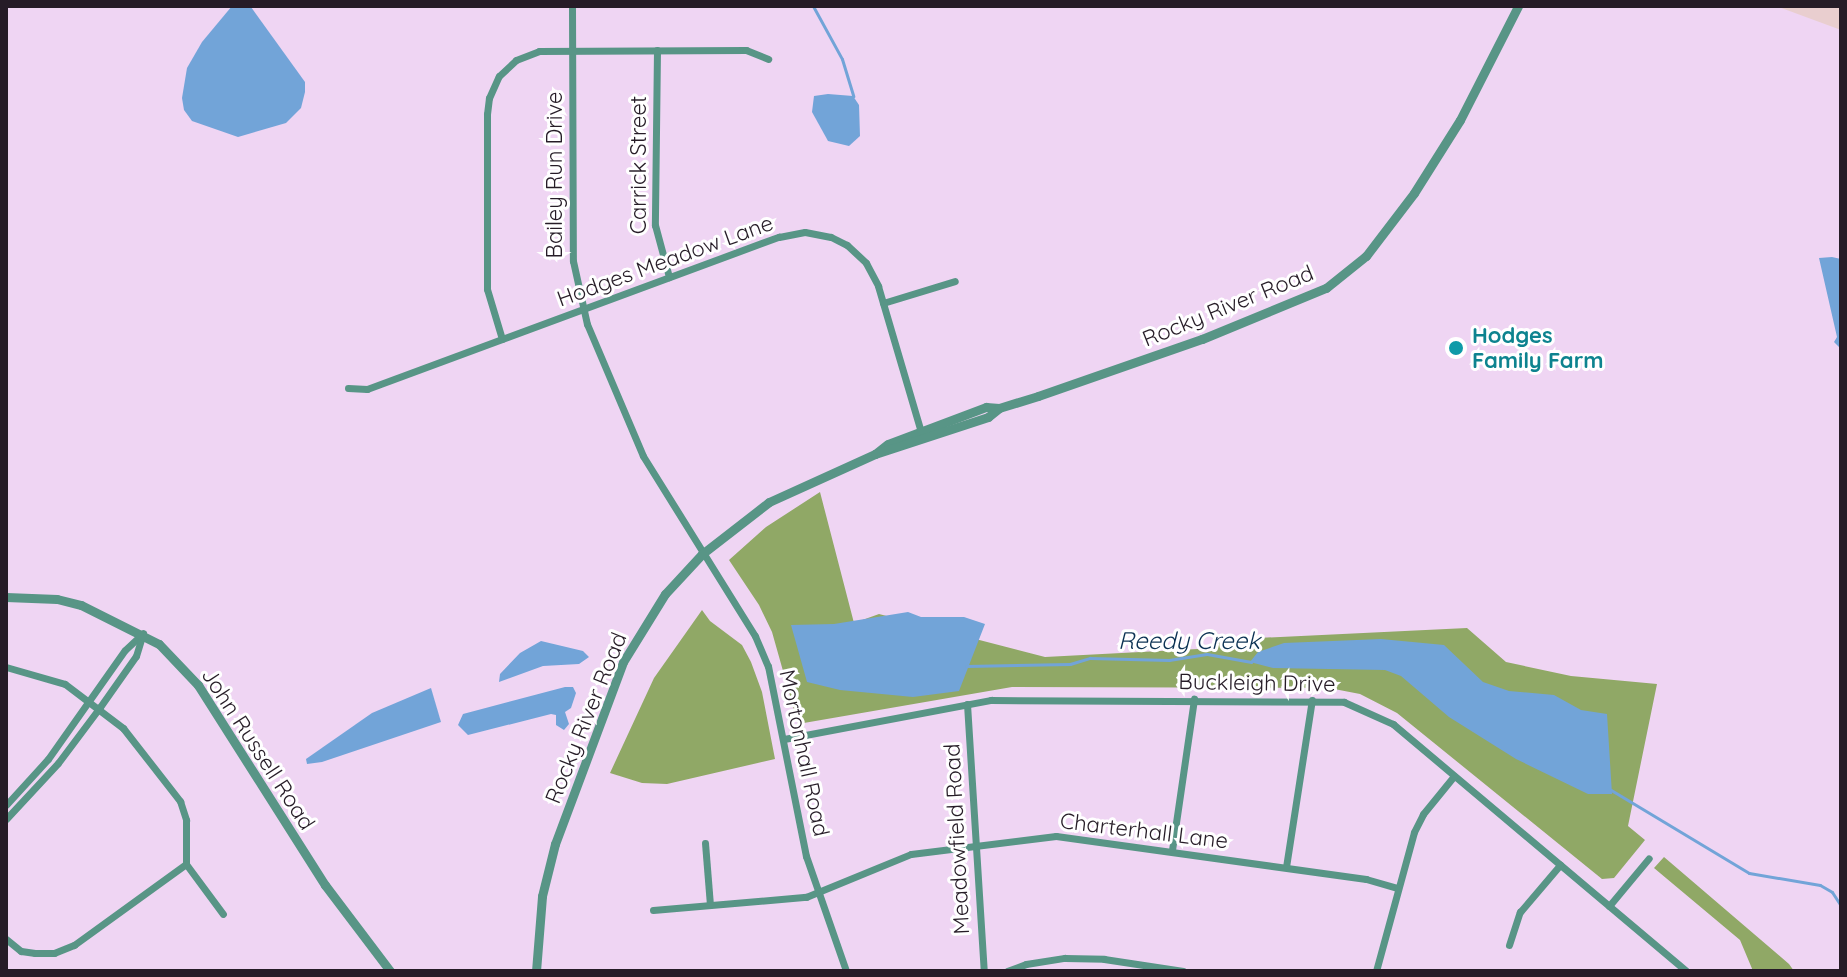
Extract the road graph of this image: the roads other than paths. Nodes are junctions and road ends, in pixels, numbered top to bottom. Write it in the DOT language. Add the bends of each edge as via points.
graph roads {
  1 [pos="572,6"];
  2 [pos="1518,6"];
  3 [pos="657,50"];
  4 [pos="572,51"];
  5 [pos="768,59"];
  6 [pos="669,277"];
  7 [pos="955,281"];
  8 [pos="883,303"];
  9 [pos="584,309"];
  10 [pos="502,339"];
  11 [pos="348,388"];
  12 [pos="999,408"];
  13 [pos="921,432"];
  14 [pos="875,454"];
  15 [pos="702,554"];
  16 [pos="6,597"];
  17 [pos="143,633"];
  18 [pos="6,667"];
  19 [pos="1194,699"];
  20 [pos="90,700"];
  21 [pos="1312,700"];
  22 [pos="967,704"];
  23 [pos="100,707"];
  24 [pos="784,739"];
  25 [pos="1454,776"];
  26 [pos="6,805"];
  27 [pos="6,819"];
  28 [pos="705,843"];
  29 [pos="975,847"];
  30 [pos="1172,850"];
  31 [pos="1649,858"];
  32 [pos="186,864"];
  33 [pos="1560,865"];
  34 [pos="1286,867"];
  35 [pos="1398,888"];
  36 [pos="818,893"];
  37 [pos="710,905"];
  38 [pos="1609,906"];
  39 [pos="653,910"];
  40 [pos="223,914"];
  41 [pos="6,939"];
  42 [pos="1509,945"];
  43 [pos="390,971"];
  44 [pos="536,971"];
  45 [pos="846,971"];
  46 [pos="984,971"];
  47 [pos="1007,971"];
  48 [pos="1183,971"];
  49 [pos="1376,971"];
  50 [pos="1686,971"];
  1 -- 4 [label="street, Bailey Run Drive"];
  2 -- 12 [label="street, Rocky River Road" via="1442,150 1390,227 1346,274 1268,315"];
  3 -- 4 [label="street"];
  3 -- 5 [label="street" via="746,50"];
  3 -- 6 [label="street, Carrick Street" via="655,225"];
  4 -- 9 [label="street, Bailey Run Drive" via="573,261"];
  4 -- 10 [label="street" via="539,51 516,60 499,76 489,98 487,289"];
  6 -- 8 [label="street, Hodges Meadow Lane" via="805,232 847,245 866,263"];
  6 -- 9 [label="street, Hodges Meadow Lane"];
  7 -- 8 [label="street"];
  8 -- 13 [label="street, Hodges Meadow Lane"];
  9 -- 10 [label="street, Hodges Meadow Lane"];
  9 -- 15 [label="street, Bailey Run Drive" via="624,417"];
  10 -- 11 [label="street, Hodges Meadow Lane" via="367,389"];
  12 -- 13 [label="street, Rocky River Road" via="986,407"];
  12 -- 14 [label="street, Rocky River Road" via="988,417"];
  13 -- 14 [label="street, Rocky River Road"];
  14 -- 15 [label="street, Rocky River Road" via="769,502"];
  15 -- 24 [label="street, Mortonhall Road" via="768,666"];
  15 -- 44 [label="street, Rocky River Road" via="655,607 623,662 547,870"];
  16 -- 17 [label="street, John Russell Road" via="81,605"];
  17 -- 20 [label="street"];
  17 -- 23 [label="street" via="136,656"];
  17 -- 43 [label="street, John Russell Road" via="198,685 325,885"];
  18 -- 20 [label="street" via="65,684"];
  19 -- 21 [label="street, Buckleigh Drive"];
  19 -- 22 [label="street, Buckleigh Drive" via="1023,698"];
  19 -- 30 [label="street"];
  20 -- 23 [label="street"];
  20 -- 26 [label="street" via="48,759"];
  21 -- 25 [label="street, Buckleigh Drive" via="1366,709 1393,724"];
  21 -- 34 [label="street"];
  22 -- 24 [label="street, Buckleigh Drive"];
  22 -- 29 [label="street, Meadowfield Road"];
  23 -- 27 [label="street"];
  23 -- 32 [label="street" via="180,801 186,820"];
  24 -- 36 [label="street, Mortonhall Road"];
  25 -- 33 [label="street, Buckleigh Drive"];
  25 -- 35 [label="street" via="1418,823"];
  28 -- 37 [label="street"];
  29 -- 30 [label="street, Charterhall Lane" via="1077,836"];
  29 -- 36 [label="street, Charterhall Lane" via="911,854"];
  29 -- 46 [label="street, Meadowfield Road"];
  30 -- 34 [label="street, Charterhall Lane"];
  31 -- 38 [label="street"];
  32 -- 40 [label="street"];
  32 -- 41 [label="street" via="74,945 35,953 21,951"];
  33 -- 38 [label="street, Buckleigh Drive"];
  33 -- 42 [label="street" via="1520,912"];
  34 -- 35 [label="street, Charterhall Lane"];
  35 -- 49 [label="street"];
  36 -- 37 [label="street, Charterhall Lane"];
  36 -- 45 [label="street, Mortonhall Road"];
  37 -- 39 [label="street, Charterhall Lane"];
  38 -- 50 [label="street, Buckleigh Drive"];
  47 -- 48 [label="street" via="1065,958"];
}
